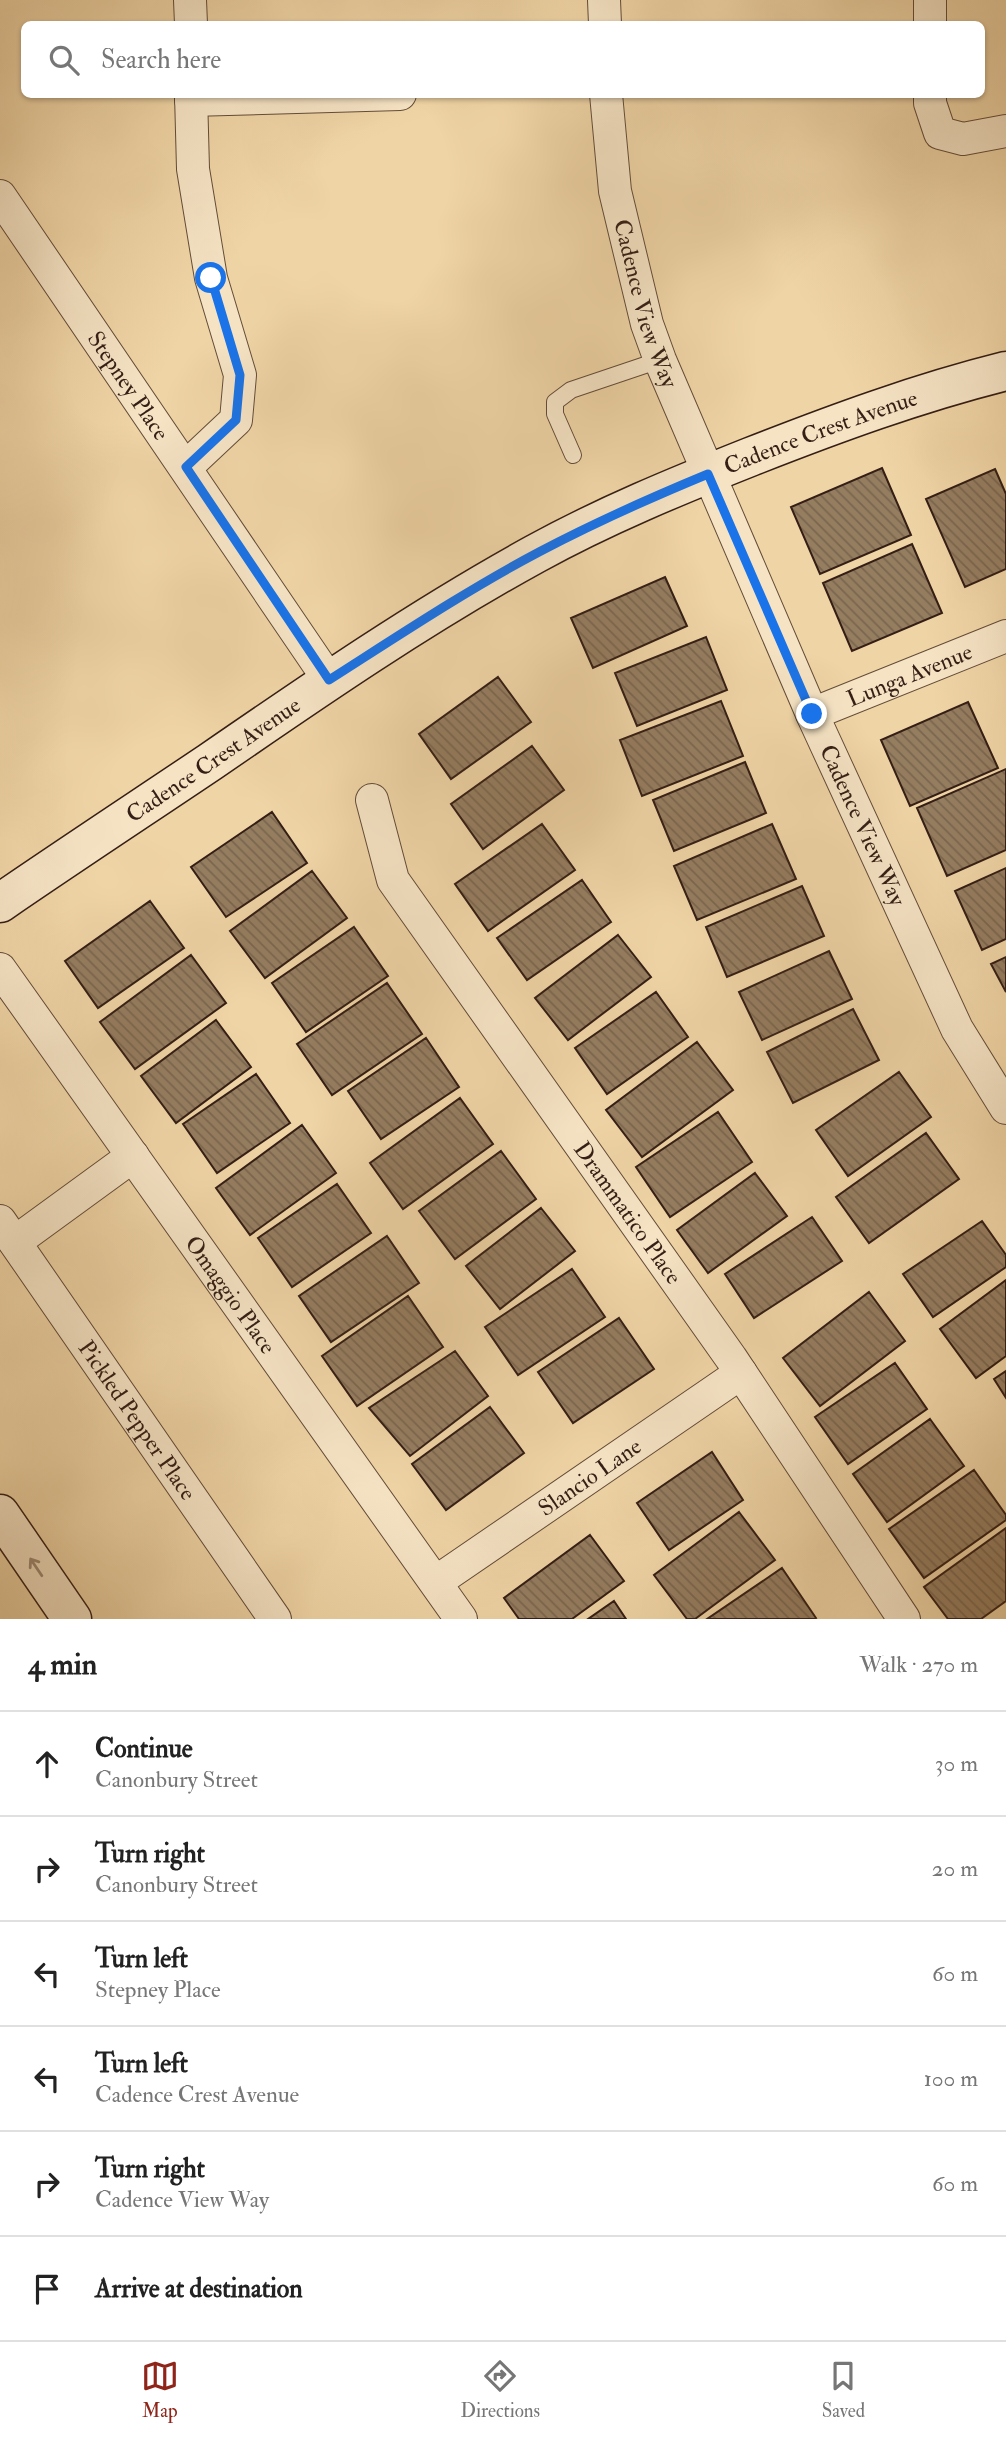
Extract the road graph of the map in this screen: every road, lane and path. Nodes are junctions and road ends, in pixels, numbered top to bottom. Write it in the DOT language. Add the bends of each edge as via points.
graph roads {
  1 [pos="190,0"];
  2 [pos="604,0"];
  3 [pos="930,0"];
  4 [pos="191,21"];
  5 [pos="605,21"];
  6 [pos="930,21"];
  7 [pos="191,98"];
  8 [pos="606,98"];
  9 [pos="930,98"];
  10 [pos="1006,131"];
  11 [pos="0,196"];
  12 [pos="660,360"];
  13 [pos="1006,371"];
  14 [pos="573,455"];
  15 [pos="186,467"];
  16 [pos="708,474"];
  17 [pos="1006,636"];
  18 [pos="329,680"];
  19 [pos="812,714"];
  20 [pos="372,800"];
  21 [pos="4,893"];
  22 [pos="0,969"];
  23 [pos="1006,1108"];
  24 [pos="133,1156"];
  25 [pos="7,1231"];
  26 [pos="741,1373"];
  27 [pos="0,1514"];
  28 [pos="436,1582"];
  29 [pos="72,1619"];
  30 [pos="275,1619"];
  31 [pos="461,1619"];
  32 [pos="904,1619"];
  1 -- 4 [label="street"];
  2 -- 5 [label="street"];
  3 -- 6 [label="street"];
  7 -- 15 [label="street" via="193,169 211,278 240,375 236,420"];
  8 -- 12 [label="street, Cadence View Way" via="615,191"];
  9 -- 10 [label="street" via="940,133 963,139"];
  11 -- 15 [label="street, Stepney Place"];
  12 -- 14 [label="lane" via="571,390 555,402 555,414"];
  12 -- 16 [label="street, Cadence View Way"];
  13 -- 16 [label="street, Cadence Crest Avenue" via="846,419"];
  15 -- 18 [label="street, Stepney Place"];
  16 -- 18 [label="street, Cadence Crest Avenue" via="537,553"];
  16 -- 19 [label="street, Cadence View Way"];
  17 -- 19 [label="street, Lunga Avenue"];
  18 -- 21 [label="street, Cadence Crest Avenue"];
  19 -- 23 [label="street, Cadence View Way" via="957,1029"];
  20 -- 26 [label="street, Drammatico Place" via="393,880"];
  22 -- 24 [label="street, Omaggio Place"];
  24 -- 25 [label="street"];
  24 -- 28 [label="street, Omaggio Place"];
  25 -- 30 [label="street, Pickled Pepper Place"];
  26 -- 28 [label="street, Slancio Lane"];
  26 -- 32 [label="street, Drammatico Place"];
  29 -- 27 [label="street, one-way"];
  28 -- 31 [label="street, Omaggio Place"];
}
